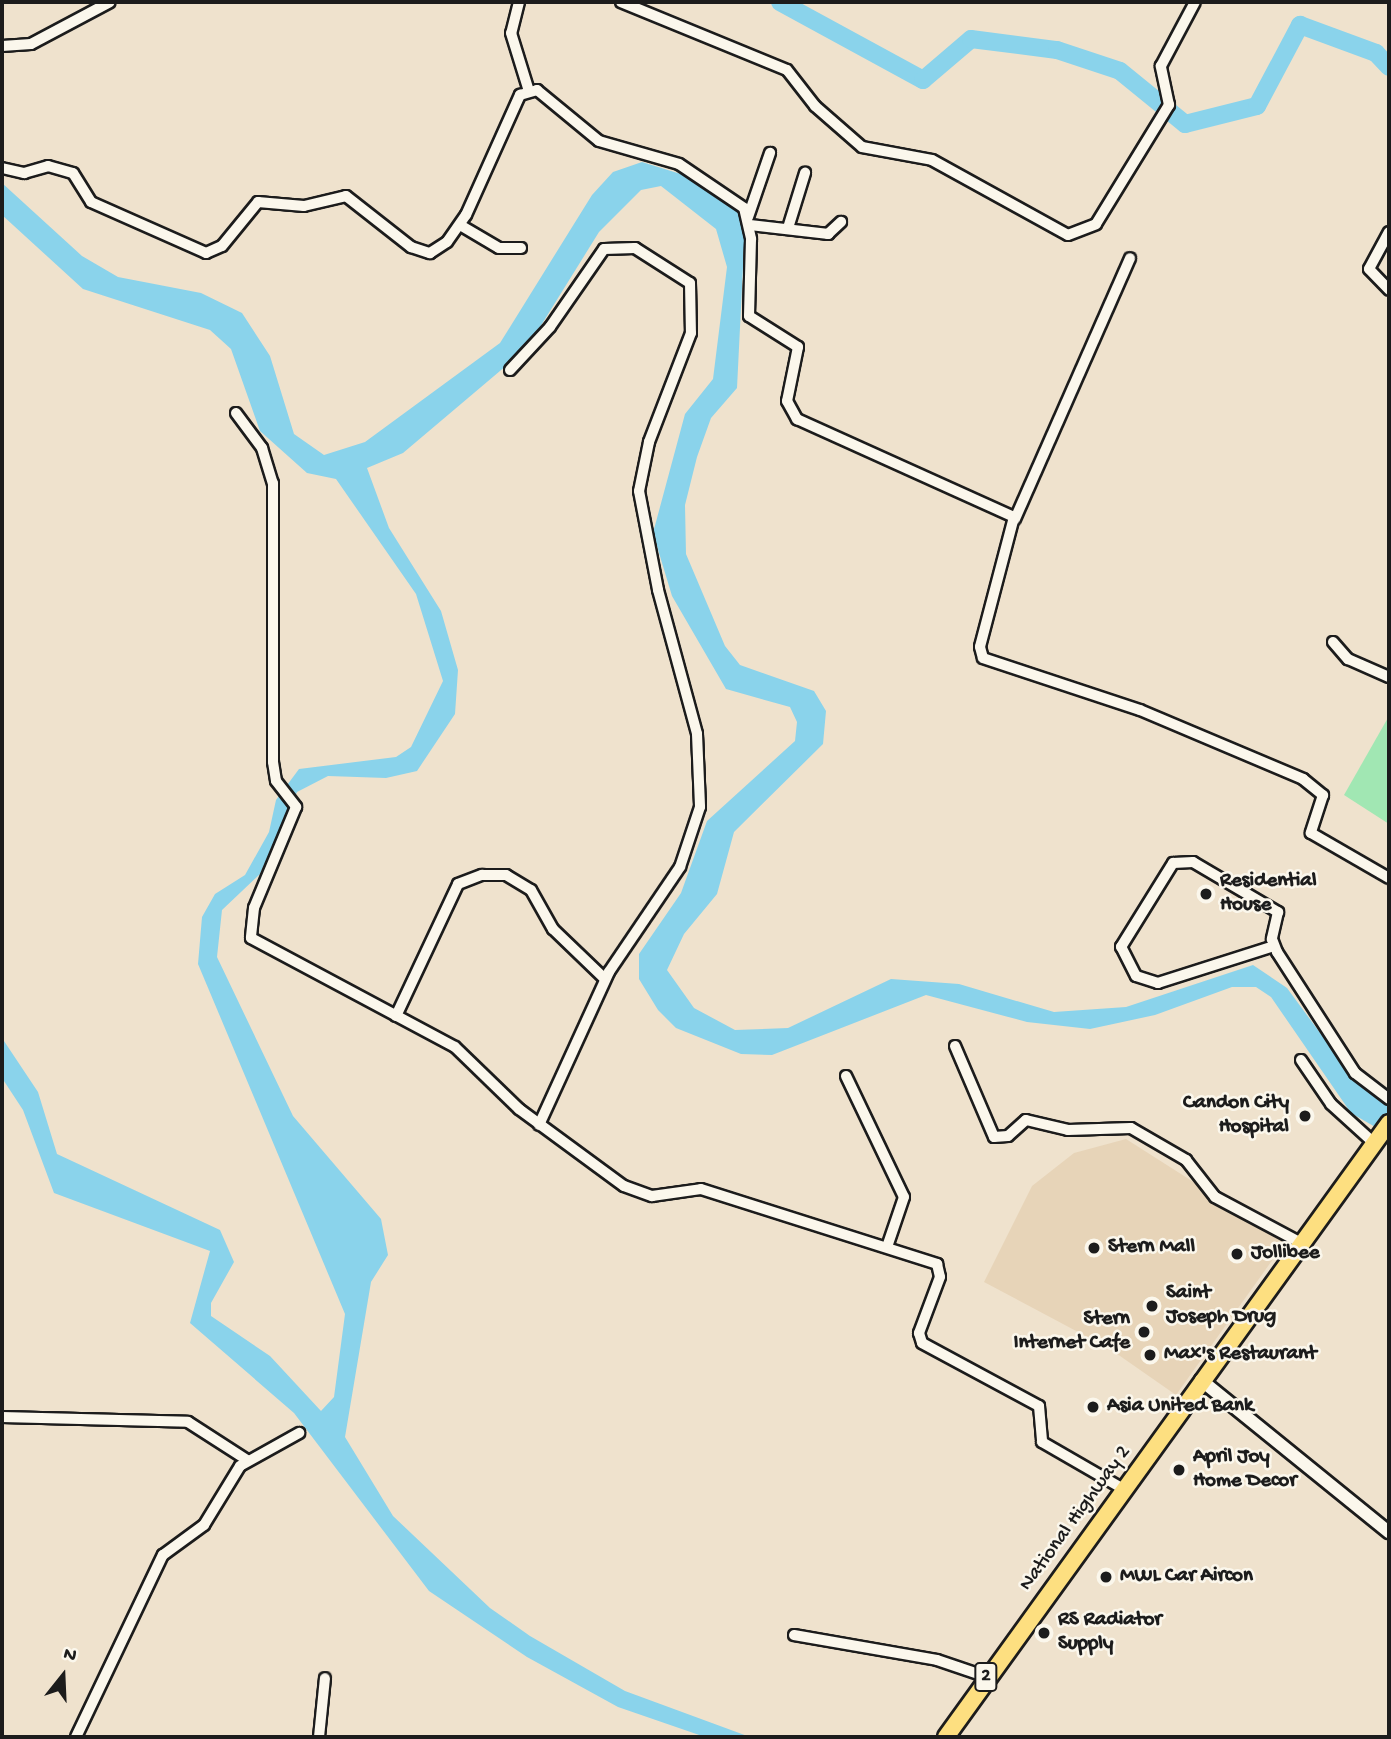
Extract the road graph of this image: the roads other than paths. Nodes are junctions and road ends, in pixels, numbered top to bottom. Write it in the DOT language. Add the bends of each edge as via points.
graph roads {
  1 [pos="110,2"];
  2 [pos="519,2"];
  3 [pos="621,2"];
  4 [pos="1195,2"];
  5 [pos="2,47"];
  6 [pos="528,88"];
  7 [pos="770,153"];
  8 [pos="2,168"];
  9 [pos="805,173"];
  10 [pos="749,221"];
  11 [pos="841,222"];
  12 [pos="460,225"];
  13 [pos="788,228"];
  14 [pos="1389,232"];
  15 [pos="521,248"];
  16 [pos="1130,258"];
  17 [pos="1389,290"];
  18 [pos="510,370"];
  19 [pos="236,414"];
  20 [pos="1015,519"];
  21 [pos="1333,642"];
  22 [pos="1389,677"];
  23 [pos="1389,878"];
  24 [pos="1274,946"];
  25 [pos="605,979"];
  26 [pos="396,1016"];
  27 [pos="955,1046"];
  28 [pos="1301,1060"];
  29 [pos="846,1076"];
  30 [pos="1389,1099"];
  31 [pos="1389,1123"];
  32 [pos="539,1125"];
  33 [pos="1376,1140"];
  34 [pos="1301,1243"];
  35 [pos="888,1244"];
  36 [pos="1201,1380"];
  37 [pos="2,1417"];
  38 [pos="299,1433"];
  39 [pos="247,1460"];
  40 [pos="1125,1490"];
  41 [pos="1389,1532"];
  42 [pos="794,1635"];
  43 [pos="987,1677"];
  44 [pos="325,1678"];
  45 [pos="76,1737"];
  46 [pos="319,1737"];
  47 [pos="946,1737"];
  1 -- 5 [label="street" via="31,44"];
  2 -- 6 [label="street" via="511,33"];
  3 -- 4 [label="street" via="787,70 815,106 862,147 932,160 1062,233 1096,224 1165,109 1161,66"];
  6 -- 10 [label="street" via="549,97 599,141 694,173 734,199"];
  6 -- 12 [label="street"];
  7 -- 10 [label="street"];
  8 -- 12 [label="street" via="24,173 48,166 73,173 91,202 206,253 222,246 258,201 304,206 346,196 411,247 430,253"];
  9 -- 13 [label="street"];
  10 -- 13 [label="street"];
  10 -- 20 [label="street" via="749,316 798,346 787,401 791,413"];
  11 -- 13 [label="street" via="828,234"];
  12 -- 15 [label="street" via="499,248"];
  14 -- 17 [label="street" via="1369,269"];
  16 -- 20 [label="street"];
  18 -- 25 [label="street" via="550,327 604,249 635,248 690,283 691,333 649,442 639,491 658,590 698,734 701,807 663,898"];
  19 -- 26 [label="street" via="262,448 273,483 272,762 280,787 291,800 294,817 254,908 251,938"];
  20 -- 23 [label="street" via="980,647 983,658 1140,710 1303,779 1323,795 1311,833"];
  21 -- 22 [label="street" via="1348,659"];
  24 -- 24 [label="street" via="1278,912 1184,858 1173,863 1121,947 1136,976 1158,983"];
  24 -- 30 [label="street" via="1349,1065"];
  25 -- 26 [label="street" via="553,929 531,890 506,875 482,875 458,884"];
  25 -- 32 [label="street"];
  26 -- 32 [label="street" via="455,1047"];
  27 -- 34 [label="street" via="994,1137 1008,1136 1026,1120 1068,1130 1131,1128 1186,1160 1215,1197"];
  28 -- 33 [label="street" via="1331,1104"];
  29 -- 35 [label="street" via="904,1197"];
  31 -- 33 [label="main road, National Highway 2 / 2"];
  32 -- 35 [label="street" via="607,1177 638,1192 701,1189"];
  33 -- 34 [label="main road, National Highway 2 / 2"];
  34 -- 36 [label="main road, National Highway 2 / 2"];
  35 -- 40 [label="street" via="941,1268 920,1326 922,1343 1039,1406 1042,1442"];
  36 -- 40 [label="main road, National Highway 2 / 2"];
  36 -- 41 [label="street"];
  37 -- 39 [label="street" via="188,1422"];
  38 -- 39 [label="street"];
  39 -- 45 [label="street" via="204,1525 159,1560"];
  40 -- 43 [label="main road, National Highway 2 / 2"];
  42 -- 43 [label="street" via="937,1660"];
  43 -- 47 [label="main road, National Highway 2 / 2"];
  44 -- 46 [label="street"];
}
